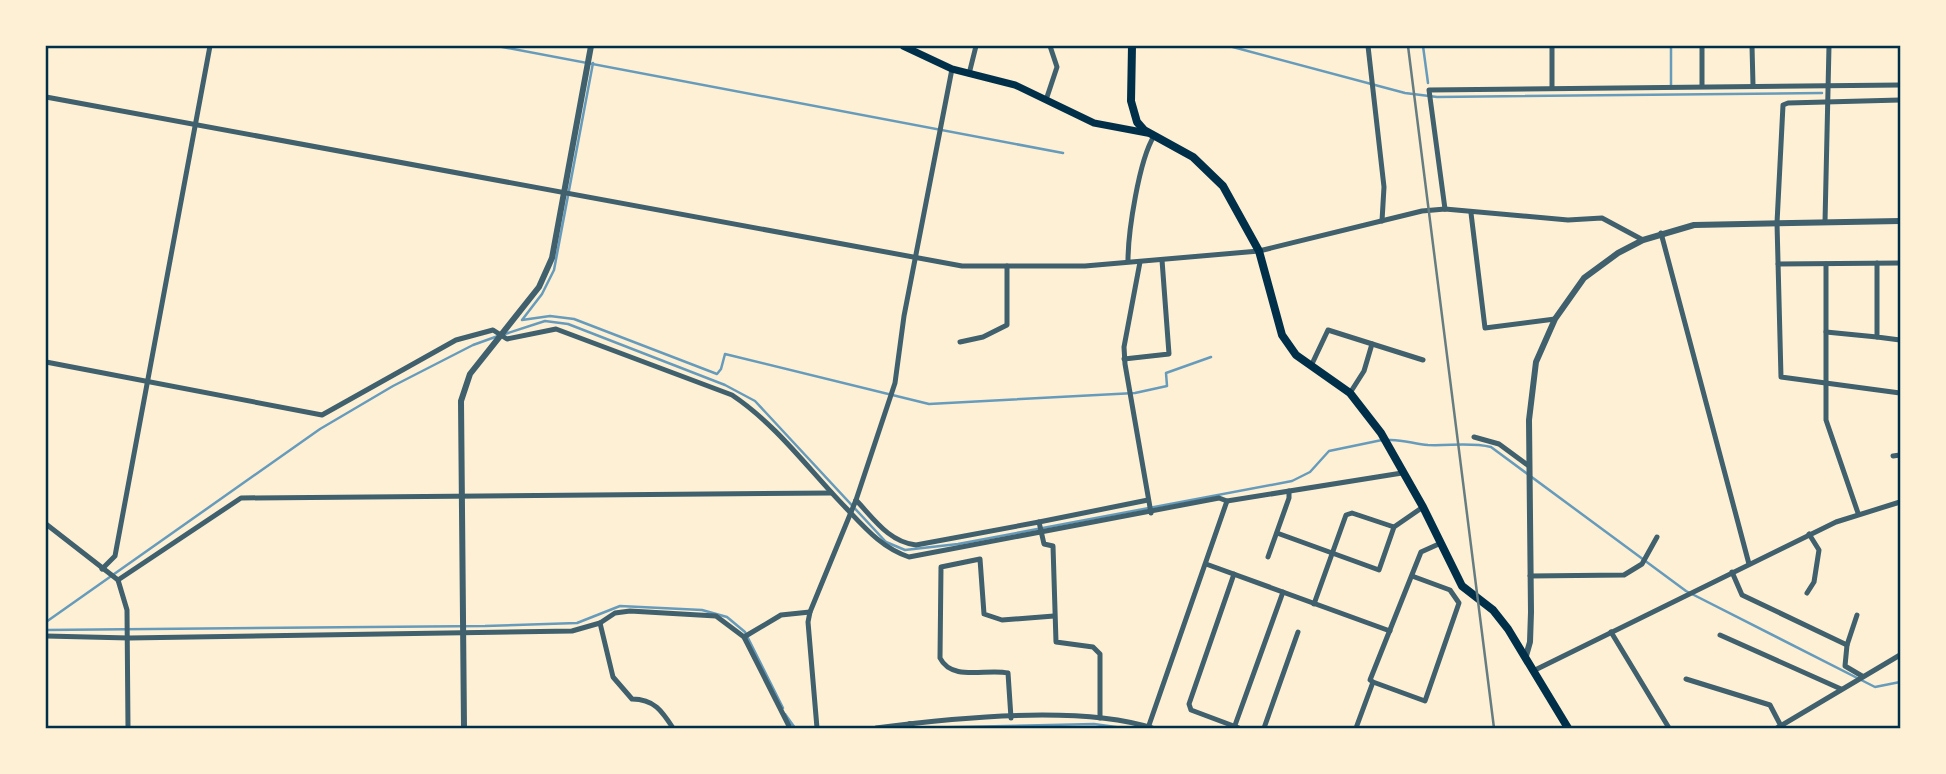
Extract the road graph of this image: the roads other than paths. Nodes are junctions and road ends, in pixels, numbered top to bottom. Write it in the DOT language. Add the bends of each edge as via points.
graph roads {
  1 [pos="210,46"];
  2 [pos="591,46"];
  3 [pos="903,46"];
  4 [pos="976,46"];
  5 [pos="1050,46"];
  6 [pos="1132,46"];
  7 [pos="1368,46"];
  8 [pos="1552,46"];
  9 [pos="1702,46"];
  10 [pos="1752,46"];
  11 [pos="1829,46"];
  12 [pos="952,69"];
  13 [pos="969,74"];
  14 [pos="1752,85"];
  15 [pos="1829,85"];
  16 [pos="1900,85"];
  17 [pos="1702,86"];
  18 [pos="1552,87"];
  19 [pos="46,97"];
  20 [pos="1046,100"];
  21 [pos="1900,100"];
  22 [pos="1829,102"];
  23 [pos="195,125"];
  24 [pos="1154,136"];
  25 [pos="563,193"];
  26 [pos="1445,209"];
  27 [pos="1471,213"];
  28 [pos="1382,221"];
  29 [pos="1900,221"];
  30 [pos="1825,222"];
  31 [pos="1777,223"];
  32 [pos="1661,233"];
  33 [pos="1643,240"];
  34 [pos="1259,251"];
  35 [pos="916,259"];
  36 [pos="1162,260"];
  37 [pos="1128,261"];
  38 [pos="1140,262"];
  39 [pos="1877,263"];
  40 [pos="1900,263"];
  41 [pos="1777,264"];
  42 [pos="1826,264"];
  43 [pos="1007,266"];
  44 [pos="1555,319"];
  45 [pos="1826,332"];
  46 [pos="500,334"];
  47 [pos="1877,337"];
  48 [pos="1900,340"];
  49 [pos="960,342"];
  50 [pos="1372,344"];
  51 [pos="1124,359"];
  52 [pos="1423,360"];
  53 [pos="46,362"];
  54 [pos="1311,366"];
  55 [pos="148,380"];
  56 [pos="1826,384"];
  57 [pos="1350,393"];
  58 [pos="1900,393"];
  59 [pos="1474,437"];
  60 [pos="1900,455"];
  61 [pos="1893,456"];
  62 [pos="1529,466"];
  63 [pos="1402,473"];
  64 [pos="1289,491"];
  65 [pos="831,493"];
  66 [pos="463,495"];
  67 [pos="856,500"];
  68 [pos="1149,500"];
  69 [pos="1227,501"];
  70 [pos="1900,502"];
  71 [pos="1423,507"];
  72 [pos="850,512"];
  73 [pos="1151,513"];
  74 [pos="1858,513"];
  75 [pos="1038,522"];
  76 [pos="46,526"];
  77 [pos="1394,527"];
  78 [pos="1277,533"];
  79 [pos="1041,534"];
  80 [pos="1809,534"];
  81 [pos="1657,537"];
  82 [pos="1441,543"];
  83 [pos="1332,553"];
  84 [pos="1268,557"];
  85 [pos="1206,564"];
  86 [pos="1749,564"];
  87 [pos="102,569"];
  88 [pos="1731,572"];
  89 [pos="1234,574"];
  90 [pos="1412,576"];
  91 [pos="1530,576"];
  92 [pos="117,580"];
  93 [pos="1283,593"];
  94 [pos="1807,593"];
  95 [pos="1314,604"];
  96 [pos="810,612"];
  97 [pos="1857,615"];
  98 [pos="1054,616"];
  99 [pos="600,623"];
  100 [pos="1390,631"];
  101 [pos="1298,632"];
  102 [pos="1611,632"];
  103 [pos="464,633"];
  104 [pos="1720,635"];
  105 [pos="46,636"];
  106 [pos="129,638"];
  107 [pos="744,638"];
  108 [pos="1847,645"];
  109 [pos="1900,655"];
  110 [pos="1526,656"];
  111 [pos="1533,671"];
  112 [pos="1862,676"];
  113 [pos="1686,679"];
  114 [pos="1373,682"];
  115 [pos="1841,689"];
  116 [pos="1011,718"];
  117 [pos="1100,718"];
  118 [pos="910,726"];
  119 [pos="1779,727"];
  120 [pos="671,728"];
  121 [pos="1150,728"];
  122 [pos="1236,728"];
  123 [pos="128,729"];
  124 [pos="464,729"];
  125 [pos="790,729"];
  126 [pos="817,729"];
  127 [pos="876,729"];
  128 [pos="1264,729"];
  129 [pos="1356,729"];
  130 [pos="1568,729"];
  131 [pos="1669,729"];
  1 -- 23 [label="street"];
  2 -- 25 [label="street"];
  3 -- 12 [label="main road"];
  4 -- 13 [label="street"];
  5 -- 20 [label="street" via="1057,67"];
  6 -- 24 [label="main road" via="1133,112 1144,130"];
  7 -- 28 [label="street" via="1384,187"];
  8 -- 18 [label="street"];
  9 -- 17 [label="street"];
  10 -- 14 [label="street"];
  11 -- 15 [label="street"];
  12 -- 13 [label="main road"];
  12 -- 35 [label="street"];
  13 -- 20 [label="main road" via="1015,85"];
  14 -- 15 [label="street"];
  14 -- 17 [label="street"];
  15 -- 16 [label="street"];
  15 -- 22 [label="street"];
  17 -- 18 [label="street"];
  18 -- 26 [label="street" via="1429,90"];
  19 -- 23 [label="street"];
  20 -- 24 [label="main road" via="1094,123"];
  21 -- 22 [label="street"];
  22 -- 30 [label="street"];
  22 -- 31 [label="street" via="1783,105"];
  23 -- 25 [label="street"];
  23 -- 55 [label="street"];
  24 -- 34 [label="main road" via="1193,157 1223,186"];
  24 -- 37 [label="street" via="1144,152"];
  25 -- 35 [label="street"];
  25 -- 46 [label="street" via="552,258 540,287"];
  26 -- 27 [label="street"];
  26 -- 28 [label="street"];
  27 -- 33 [label="street" via="1602,218"];
  27 -- 44 [label="street" via="1485,328"];
  28 -- 34 [label="street"];
  29 -- 30 [label="street"];
  30 -- 31 [label="street"];
  31 -- 32 [label="street" via="1693,225"];
  31 -- 41 [label="street"];
  32 -- 33 [label="street"];
  32 -- 86 [label="street"];
  33 -- 44 [label="street" via="1584,278"];
  34 -- 36 [label="street"];
  34 -- 54 [label="main road" via="1282,335"];
  35 -- 43 [label="street" via="962,267"];
  35 -- 67 [label="street" via="895,383"];
  36 -- 38 [label="street"];
  36 -- 51 [label="street" via="1169,355"];
  37 -- 38 [label="street"];
  37 -- 43 [label="street"];
  38 -- 51 [label="street"];
  39 -- 40 [label="street"];
  39 -- 42 [label="street"];
  39 -- 47 [label="street"];
  41 -- 42 [label="street"];
  41 -- 56 [label="street" via="1780,377"];
  42 -- 45 [label="street"];
  43 -- 49 [label="street" via="1007,325"];
  44 -- 62 [label="street" via="1536,362"];
  45 -- 47 [label="street"];
  45 -- 56 [label="street"];
  46 -- 55 [label="street" via="476,332 456,340 321,415"];
  46 -- 65 [label="street" via="506,339 556,329 732,395 782,438"];
  46 -- 66 [label="street" via="470,374 461,401"];
  47 -- 48 [label="street"];
  50 -- 52 [label="street"];
  50 -- 54 [label="street" via="1328,330"];
  50 -- 57 [label="street" via="1364,371"];
  51 -- 68 [label="street"];
  53 -- 55 [label="street"];
  54 -- 57 [label="main road"];
  55 -- 87 [label="street" via="115,556"];
  56 -- 58 [label="street"];
  56 -- 74 [label="street" via="1826,420"];
  57 -- 63 [label="main road" via="1381,433"];
  59 -- 62 [label="street" via="1499,443"];
  60 -- 61 [label="street"];
  62 -- 91 [label="street"];
  63 -- 64 [label="street"];
  63 -- 71 [label="main road"];
  64 -- 69 [label="street"];
  64 -- 78 [label="street"];
  65 -- 66 [label="street"];
  65 -- 72 [label="street"];
  66 -- 92 [label="street" via="241,498"];
  66 -- 103 [label="street"];
  67 -- 72 [label="street"];
  67 -- 75 [label="street" via="888,534 905,544"];
  68 -- 73 [label="street"];
  68 -- 75 [label="street"];
  69 -- 73 [label="street" via="1219,498"];
  69 -- 85 [label="street"];
  70 -- 74 [label="street"];
  71 -- 77 [label="street"];
  71 -- 82 [label="main road"];
  72 -- 79 [label="street" via="880,543 909,558"];
  72 -- 96 [label="street"];
  73 -- 79 [label="street"];
  74 -- 80 [label="street"];
  75 -- 79 [label="street"];
  76 -- 87 [label="street"];
  77 -- 83 [label="street" via="1346,515"];
  77 -- 83 [label="street" via="1379,570"];
  78 -- 83 [label="street"];
  78 -- 84 [label="street"];
  79 -- 98 [label="street" via="1044,544 1053,546"];
  80 -- 86 [label="street"];
  80 -- 94 [label="street" via="1819,550 1814,582"];
  81 -- 91 [label="street" via="1642,564 1624,575"];
  82 -- 90 [label="street" via="1421,552"];
  82 -- 110 [label="main road" via="1462,586 1493,610"];
  83 -- 95 [label="street"];
  85 -- 89 [label="street"];
  85 -- 121 [label="street"];
  86 -- 88 [label="street"];
  87 -- 92 [label="street"];
  88 -- 102 [label="street"];
  88 -- 108 [label="street" via="1742,595"];
  89 -- 93 [label="street"];
  89 -- 122 [label="street" via="1189,704 1191,710"];
  90 -- 100 [label="street"];
  90 -- 114 [label="street" via="1450,590 1459,603 1425,701"];
  91 -- 110 [label="street"];
  92 -- 106 [label="street" via="127,610"];
  93 -- 95 [label="street"];
  93 -- 122 [label="street"];
  95 -- 100 [label="street"];
  96 -- 107 [label="street" via="781,615"];
  96 -- 126 [label="street"];
  97 -- 108 [label="street"];
  98 -- 116 [label="street" via="1002,620 985,614 980,559 941,566 943,665 956,672 1008,673"];
  98 -- 117 [label="street" via="1056,642 1093,647 1100,654"];
  99 -- 103 [label="street" via="572,631"];
  99 -- 107 [label="street" via="615,613 629,611 716,616"];
  99 -- 120 [label="street" via="613,677 632,699 646,699 660,708"];
  100 -- 114 [label="street"];
  101 -- 128 [label="street"];
  102 -- 111 [label="street"];
  102 -- 131 [label="street"];
  103 -- 106 [label="street"];
  103 -- 124 [label="street"];
  104 -- 115 [label="street"];
  105 -- 106 [label="street"];
  106 -- 123 [label="street"];
  107 -- 125 [label="street"];
  108 -- 112 [label="street" via="1845,666"];
  109 -- 112 [label="street"];
  110 -- 111 [label="main road"];
  111 -- 130 [label="main road"];
  112 -- 115 [label="street"];
  113 -- 119 [label="street" via="1770,705"];
  114 -- 129 [label="street"];
  115 -- 119 [label="street"];
  116 -- 117 [label="street"];
  116 -- 118 [label="street"];
  117 -- 121 [label="street"];
  118 -- 127 [label="street"];
}
